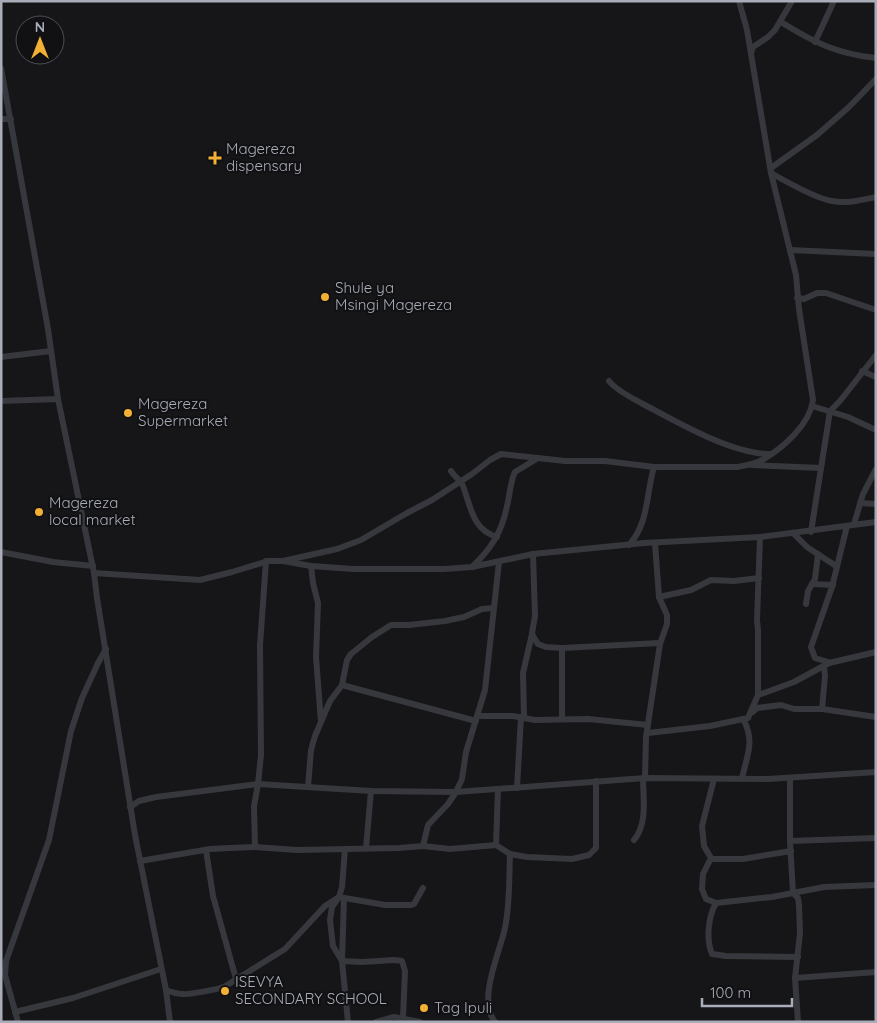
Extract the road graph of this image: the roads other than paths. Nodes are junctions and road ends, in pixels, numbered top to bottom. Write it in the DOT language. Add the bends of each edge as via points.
graph roads {
  1 [pos="739,1"];
  2 [pos="792,1"];
  3 [pos="834,1"];
  4 [pos="781,22"];
  5 [pos="815,42"];
  6 [pos="750,57"];
  7 [pos="876,58"];
  8 [pos="1,68"];
  9 [pos="876,79"];
  10 [pos="1,119"];
  11 [pos="11,119"];
  12 [pos="771,170"];
  13 [pos="876,197"];
  14 [pos="790,250"];
  15 [pos="876,254"];
  16 [pos="797,298"];
  17 [pos="876,310"];
  18 [pos="51,351"];
  19 [pos="876,355"];
  20 [pos="1,357"];
  21 [pos="862,371"];
  22 [pos="876,377"];
  23 [pos="608,381"];
  24 [pos="58,399"];
  25 [pos="1,402"];
  26 [pos="812,406"];
  27 [pos="830,411"];
  28 [pos="876,430"];
  29 [pos="771,454"];
  30 [pos="540,458"];
  31 [pos="751,464"];
  32 [pos="654,467"];
  33 [pos="821,468"];
  34 [pos="876,469"];
  35 [pos="451,471"];
  36 [pos="461,482"];
  37 [pos="860,503"];
  38 [pos="876,504"];
  39 [pos="876,522"];
  40 [pos="850,525"];
  41 [pos="811,532"];
  42 [pos="793,533"];
  43 [pos="497,537"];
  44 [pos="760,537"];
  45 [pos="655,543"];
  46 [pos="629,545"];
  47 [pos="1,552"];
  48 [pos="533,554"];
  49 [pos="818,554"];
  50 [pos="266,561"];
  51 [pos="283,561"];
  52 [pos="499,562"];
  53 [pos="311,566"];
  54 [pos="836,566"];
  55 [pos="472,567"];
  56 [pos="94,570"];
  57 [pos="759,578"];
  58 [pos="812,584"];
  59 [pos="832,585"];
  60 [pos="659,597"];
  61 [pos="806,604"];
  62 [pos="493,608"];
  63 [pos="532,632"];
  64 [pos="660,643"];
  65 [pos="562,648"];
  66 [pos="106,649"];
  67 [pos="876,652"];
  68 [pos="827,665"];
  69 [pos="342,685"];
  70 [pos="758,695"];
  71 [pos="822,709"];
  72 [pos="751,714"];
  73 [pos="523,717"];
  74 [pos="876,717"];
  75 [pos="476,719"];
  76 [pos="562,719"];
  77 [pos="743,719"];
  78 [pos="321,723"];
  79 [pos="648,725"];
  80 [pos="648,733"];
  81 [pos="876,772"];
  82 [pos="644,778"];
  83 [pos="790,778"];
  84 [pos="714,779"];
  85 [pos="742,779"];
  86 [pos="596,781"];
  87 [pos="258,784"];
  88 [pos="308,787"];
  89 [pos="517,788"];
  90 [pos="498,789"];
  91 [pos="371,791"];
  92 [pos="456,792"];
  93 [pos="130,808"];
  94 [pos="876,838"];
  95 [pos="634,840"];
  96 [pos="790,841"];
  97 [pos="496,845"];
  98 [pos="423,846"];
  99 [pos="255,847"];
  100 [pos="366,848"];
  101 [pos="345,849"];
  102 [pos="206,850"];
  103 [pos="792,851"];
  104 [pos="510,854"];
  105 [pos="711,860"];
  106 [pos="140,861"];
  107 [pos="876,885"];
  108 [pos="423,888"];
  109 [pos="793,893"];
  110 [pos="342,898"];
  111 [pos="716,903"];
  112 [pos="798,957"];
  113 [pos="342,961"];
  114 [pos="161,969"];
  115 [pos="876,972"];
  116 [pos="795,978"];
  117 [pos="236,979"];
  118 [pos="166,990"];
  119 [pos="15,1012"];
  120 [pos="403,1018"];
  121 [pos="18,1022"];
  122 [pos="170,1022"];
  123 [pos="348,1022"];
  124 [pos="376,1022"];
  125 [pos="420,1022"];
  126 [pos="495,1022"];
  127 [pos="798,1022"];
  1 -- 6 [label="street"];
  2 -- 4 [label="street"];
  3 -- 5 [label="street"];
  4 -- 5 [label="street"];
  4 -- 6 [label="street" via="768,38 753,46"];
  5 -- 7 [label="street" via="838,52"];
  6 -- 12 [label="street"];
  8 -- 11 [label="street"];
  9 -- 12 [label="street" via="817,135"];
  10 -- 11 [label="street"];
  11 -- 18 [label="street"];
  12 -- 13 [label="street" via="831,201"];
  12 -- 14 [label="street"];
  14 -- 15 [label="street"];
  14 -- 16 [label="street"];
  16 -- 17 [label="street" via="826,293"];
  16 -- 26 [label="street"];
  18 -- 20 [label="street"];
  18 -- 24 [label="street"];
  19 -- 21 [label="street"];
  21 -- 22 [label="street"];
  21 -- 27 [label="street"];
  23 -- 29 [label="street" via="710,438 761,454"];
  24 -- 25 [label="street"];
  24 -- 56 [label="street"];
  26 -- 27 [label="street"];
  26 -- 29 [label="street" via="797,430"];
  27 -- 28 [label="street"];
  27 -- 33 [label="street"];
  29 -- 31 [label="street"];
  30 -- 32 [label="street"];
  30 -- 36 [label="street" via="501,454"];
  30 -- 43 [label="street" via="515,472"];
  31 -- 32 [label="street" via="718,468"];
  31 -- 33 [label="street"];
  32 -- 46 [label="street" via="638,535"];
  33 -- 41 [label="street"];
  34 -- 37 [label="street"];
  35 -- 36 [label="street"];
  36 -- 43 [label="street" via="474,518 481,528"];
  36 -- 51 [label="street" via="361,540"];
  37 -- 38 [label="street"];
  37 -- 40 [label="street"];
  39 -- 40 [label="street"];
  40 -- 41 [label="street"];
  40 -- 54 [label="street"];
  41 -- 42 [label="street"];
  42 -- 44 [label="street"];
  42 -- 49 [label="street"];
  43 -- 55 [label="street"];
  44 -- 45 [label="street"];
  44 -- 57 [label="street"];
  45 -- 46 [label="street"];
  45 -- 60 [label="street"];
  46 -- 48 [label="street"];
  47 -- 56 [label="street"];
  48 -- 52 [label="street"];
  48 -- 63 [label="street"];
  49 -- 54 [label="street"];
  49 -- 58 [label="street"];
  50 -- 51 [label="street"];
  50 -- 56 [label="street" via="200,580"];
  50 -- 87 [label="street" via="260,645 261,756"];
  51 -- 53 [label="street"];
  52 -- 55 [label="street"];
  52 -- 62 [label="street"];
  53 -- 55 [label="street" via="397,570"];
  53 -- 78 [label="street" via="318,603 316,657"];
  54 -- 59 [label="street"];
  56 -- 66 [label="street"];
  57 -- 60 [label="street" via="711,580 691,590"];
  57 -- 70 [label="street"];
  58 -- 59 [label="street"];
  58 -- 61 [label="street"];
  59 -- 68 [label="street" via="811,647 815,658 828,662"];
  60 -- 64 [label="street" via="667,616"];
  62 -- 69 [label="street" via="445,621 384,628 347,660"];
  62 -- 75 [label="street" via="485,690"];
  63 -- 65 [label="street" via="538,644"];
  63 -- 73 [label="street" via="523,673"];
  64 -- 65 [label="street"];
  64 -- 79 [label="street"];
  65 -- 76 [label="street"];
  66 -- 93 [label="street"];
  66 -- 119 [label="street" via="82,698 71,731 47,847 8,955 5,976"];
  67 -- 68 [label="street"];
  68 -- 70 [label="street"];
  68 -- 71 [label="street"];
  69 -- 75 [label="street"];
  69 -- 78 [label="street" via="330,701"];
  70 -- 72 [label="street"];
  71 -- 72 [label="street" via="777,705 757,708"];
  71 -- 74 [label="street"];
  72 -- 77 [label="street"];
  73 -- 75 [label="street"];
  73 -- 76 [label="street"];
  73 -- 89 [label="street"];
  75 -- 92 [label="street" via="462,780"];
  76 -- 79 [label="street"];
  77 -- 80 [label="street"];
  77 -- 85 [label="street" via="750,752"];
  78 -- 88 [label="street" via="311,750"];
  79 -- 80 [label="street"];
  80 -- 82 [label="street"];
  81 -- 83 [label="street"];
  82 -- 84 [label="street"];
  82 -- 86 [label="street"];
  82 -- 95 [label="street" via="643,816"];
  83 -- 85 [label="street"];
  83 -- 96 [label="street"];
  84 -- 85 [label="street"];
  84 -- 105 [label="street" via="702,826 704,846"];
  86 -- 89 [label="street"];
  86 -- 104 [label="street" via="596,844 593,852 561,860"];
  87 -- 88 [label="street"];
  87 -- 93 [label="street" via="156,797 139,801"];
  87 -- 99 [label="street" via="254,806"];
  88 -- 91 [label="street"];
  89 -- 90 [label="street"];
  90 -- 92 [label="street"];
  90 -- 97 [label="street"];
  91 -- 92 [label="street"];
  91 -- 100 [label="street"];
  92 -- 98 [label="street" via="428,825"];
  93 -- 106 [label="street"];
  94 -- 96 [label="street"];
  96 -- 103 [label="street"];
  97 -- 98 [label="street" via="450,849"];
  97 -- 104 [label="street"];
  98 -- 100 [label="street"];
  99 -- 101 [label="street"];
  99 -- 102 [label="street"];
  100 -- 101 [label="street"];
  101 -- 110 [label="street"];
  102 -- 106 [label="street"];
  102 -- 117 [label="street" via="213,896"];
  103 -- 105 [label="street" via="743,859"];
  103 -- 109 [label="street"];
  104 -- 126 [label="street" via="505,928 492,972 490,1013"];
  105 -- 111 [label="street" via="703,874 702,889 706,898"];
  106 -- 114 [label="street"];
  107 -- 109 [label="street" via="824,887"];
  108 -- 110 [label="street" via="411,905 385,905"];
  109 -- 111 [label="street"];
  109 -- 112 [label="street" via="800,905"];
  110 -- 113 [label="street"];
  110 -- 113 [label="street" via="332,907 330,920 333,946"];
  110 -- 117 [label="street" via="325,906 284,949"];
  111 -- 112 [label="street" via="710,915 712,954"];
  112 -- 116 [label="street"];
  113 -- 120 [label="street" via="403,962"];
  113 -- 123 [label="street"];
  114 -- 118 [label="street"];
  114 -- 119 [label="street" via="73,998"];
  115 -- 116 [label="street"];
  116 -- 127 [label="street"];
  117 -- 118 [label="street" via="219,989 185,995"];
  118 -- 122 [label="street"];
  119 -- 121 [label="street"];
  120 -- 124 [label="street" via="390,1017"];
  120 -- 125 [label="street"];
}
